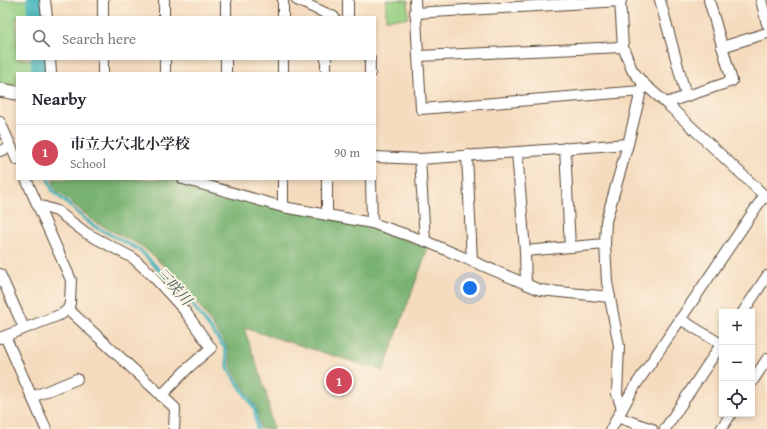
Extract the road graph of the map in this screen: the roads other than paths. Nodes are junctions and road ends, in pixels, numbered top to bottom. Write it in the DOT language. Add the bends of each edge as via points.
graph roads {
  1 [pos="45,0"];
  2 [pos="103,0"];
  3 [pos="164,0"];
  4 [pos="226,0"];
  5 [pos="283,0"];
  6 [pos="297,0"];
  7 [pos="348,0"];
  8 [pos="415,0"];
  9 [pos="620,0"];
  10 [pos="660,0"];
  11 [pos="709,0"];
  12 [pos="761,0"];
  13 [pos="415,13"];
  14 [pos="47,16"];
  15 [pos="103,16"];
  16 [pos="164,16"];
  17 [pos="226,16"];
  18 [pos="283,16"];
  19 [pos="329,16"];
  20 [pos="348,16"];
  21 [pos="767,24"];
  22 [pos="767,33"];
  23 [pos="623,47"];
  24 [pos="722,47"];
  25 [pos="418,56"];
  26 [pos="50,60"];
  27 [pos="103,60"];
  28 [pos="165,60"];
  29 [pos="226,60"];
  30 [pos="283,60"];
  31 [pos="326,60"];
  32 [pos="370,60"];
  33 [pos="52,72"];
  34 [pos="103,72"];
  35 [pos="165,72"];
  36 [pos="226,72"];
  37 [pos="283,72"];
  38 [pos="326,72"];
  39 [pos="370,72"];
  40 [pos="642,87"];
  41 [pos="0,90"];
  42 [pos="16,93"];
  43 [pos="686,96"];
  44 [pos="666,103"];
  45 [pos="0,122"];
  46 [pos="628,144"];
  47 [pos="11,147"];
  48 [pos="565,148"];
  49 [pos="0,152"];
  50 [pos="517,152"];
  51 [pos="466,155"];
  52 [pos="376,157"];
  53 [pos="16,158"];
  54 [pos="420,159"];
  55 [pos="26,180"];
  56 [pos="187,180"];
  57 [pos="283,180"];
  58 [pos="327,180"];
  59 [pos="371,180"];
  60 [pos="765,197"];
  61 [pos="38,205"];
  62 [pos="284,207"];
  63 [pos="327,215"];
  64 [pos="372,223"];
  65 [pos="425,241"];
  66 [pos="605,244"];
  67 [pos="570,247"];
  68 [pos="525,251"];
  69 [pos="472,261"];
  70 [pos="0,274"];
  71 [pos="767,276"];
  72 [pos="526,284"];
  73 [pos="610,297"];
  74 [pos="68,309"];
  75 [pos="745,309"];
  76 [pos="680,319"];
  77 [pos="24,328"];
  78 [pos="2,337"];
  79 [pos="719,342"];
  80 [pos="721,345"];
  81 [pos="767,359"];
  82 [pos="77,379"];
  83 [pos="753,381"];
  84 [pos="161,396"];
  85 [pos="32,397"];
  86 [pos="620,413"];
  87 [pos="729,417"];
  88 [pos="46,429"];
  89 [pos="174,429"];
  90 [pos="611,429"];
  91 [pos="652,429"];
  92 [pos="665,429"];
  93 [pos="721,429"];
  1 -- 14 [label="street"];
  2 -- 15 [label="street"];
  3 -- 16 [label="street"];
  4 -- 17 [label="street"];
  5 -- 18 [label="street"];
  6 -- 19 [label="street"];
  7 -- 20 [label="street"];
  8 -- 13 [label="street"];
  9 -- 13 [label="street"];
  9 -- 23 [label="street"];
  10 -- 43 [label="street"];
  11 -- 24 [label="street"];
  12 -- 21 [label="street"];
  13 -- 25 [label="street"];
  22 -- 24 [label="street"];
  23 -- 25 [label="street"];
  23 -- 40 [label="street"];
  24 -- 43 [label="street" via="732,81"];
  25 -- 40 [label="street" via="421,109"];
  26 -- 33 [label="street"];
  27 -- 34 [label="street"];
  28 -- 35 [label="street"];
  29 -- 36 [label="street"];
  30 -- 37 [label="street"];
  31 -- 38 [label="street"];
  32 -- 39 [label="street"];
  40 -- 44 [label="street"];
  40 -- 46 [label="street"];
  41 -- 42 [label="street"];
  43 -- 44 [label="street"];
  44 -- 60 [label="street"];
  45 -- 47 [label="street"];
  46 -- 48 [label="street"];
  46 -- 66 [label="street" via="606,221"];
  47 -- 49 [label="street"];
  47 -- 53 [label="street"];
  48 -- 50 [label="street"];
  48 -- 67 [label="street"];
  50 -- 51 [label="street"];
  50 -- 68 [label="street"];
  51 -- 54 [label="street"];
  51 -- 69 [label="street"];
  52 -- 54 [label="street"];
  54 -- 65 [label="street"];
  55 -- 61 [label="street"];
  56 -- 62 [label="street"];
  57 -- 62 [label="street"];
  58 -- 63 [label="street"];
  59 -- 64 [label="street"];
  60 -- 76 [label="street"];
  61 -- 74 [label="street" via="71,280"];
  61 -- 84 [label="street" via="56,211 86,233 133,258 152,274 184,310 211,348"];
  62 -- 63 [label="street"];
  63 -- 64 [label="street"];
  64 -- 65 [label="street"];
  65 -- 69 [label="street"];
  66 -- 67 [label="street"];
  66 -- 73 [label="street"];
  67 -- 68 [label="street"];
  68 -- 72 [label="street"];
  69 -- 72 [label="street"];
  70 -- 77 [label="street"];
  71 -- 75 [label="street"];
  72 -- 73 [label="street" via="540,290"];
  73 -- 86 [label="street" via="619,346 617,394"];
  74 -- 77 [label="street" via="62,314"];
  74 -- 84 [label="street"];
  76 -- 79 [label="street"];
  76 -- 86 [label="street"];
  77 -- 78 [label="street"];
  78 -- 85 [label="street"];
  80 -- 92 [label="street"];
  81 -- 83 [label="street"];
  82 -- 85 [label="street"];
  84 -- 89 [label="street" via="175,408"];
  85 -- 88 [label="street"];
  86 -- 90 [label="street"];
  86 -- 91 [label="street"];
  87 -- 93 [label="street"];
}
